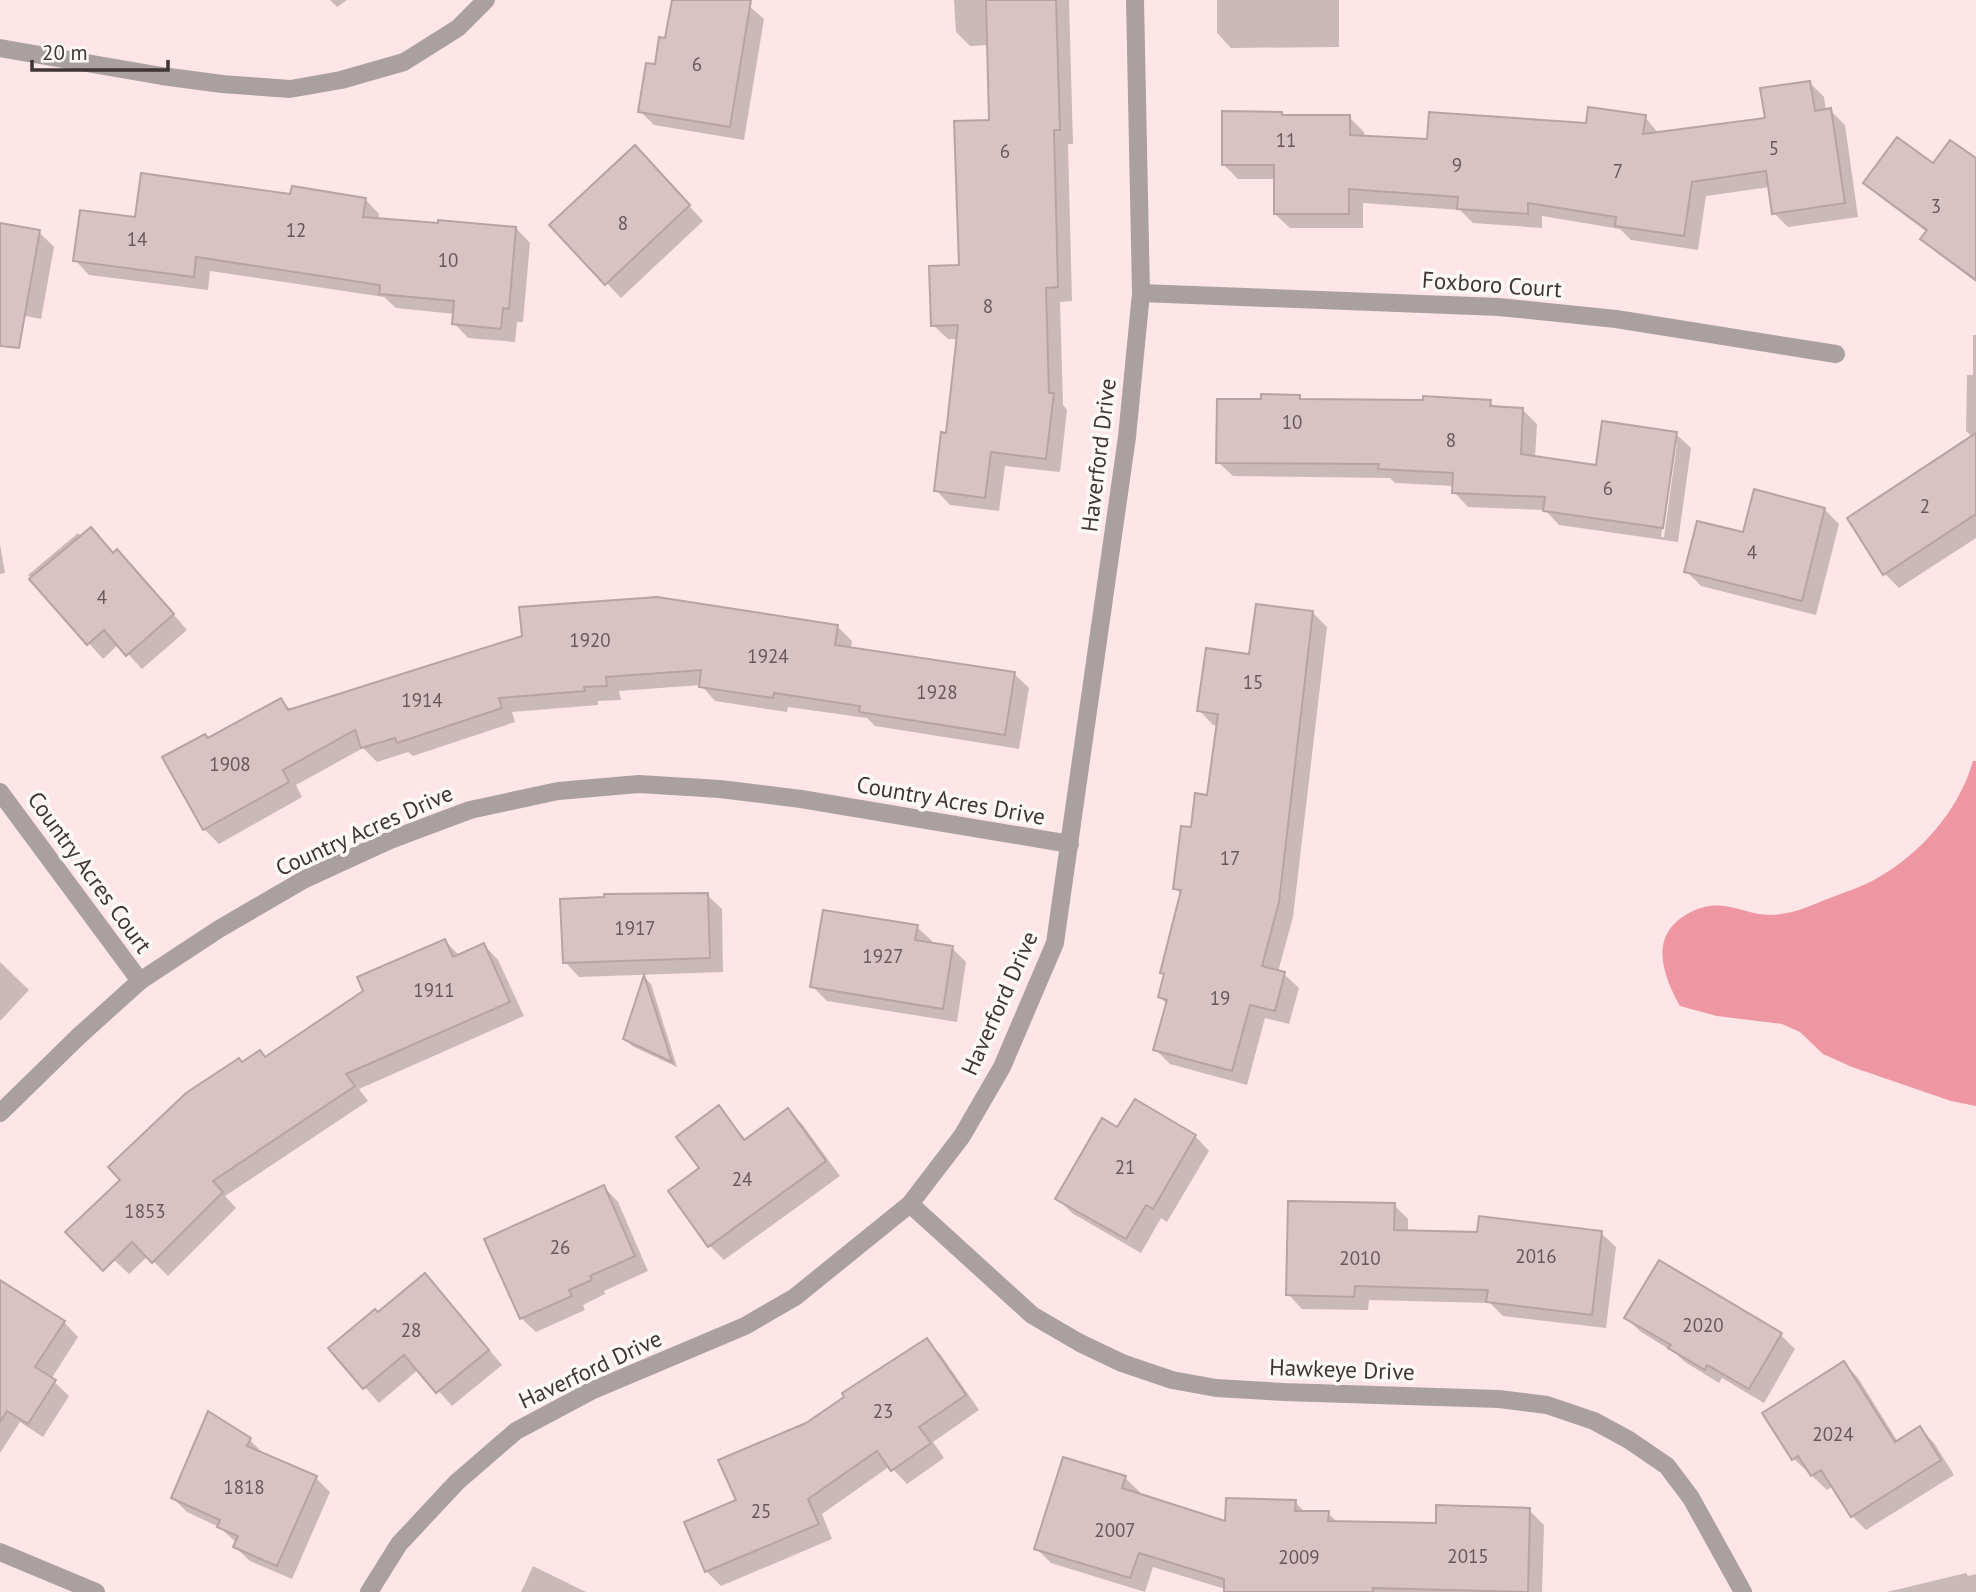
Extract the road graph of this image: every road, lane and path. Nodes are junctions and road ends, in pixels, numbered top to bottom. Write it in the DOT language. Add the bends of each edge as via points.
graph roads {
  1 [pos="486,0"];
  2 [pos="1135,0"];
  3 [pos="0,48"];
  4 [pos="1141,293"];
  5 [pos="1836,355"];
  6 [pos="0,792"];
  7 [pos="1070,844"];
  8 [pos="139,981"];
  9 [pos="0,1113"];
  10 [pos="910,1204"];
  11 [pos="0,1552"];
  12 [pos="96,1592"];
  13 [pos="369,1592"];
  14 [pos="1743,1592"];
  1 -- 3 [label="street" via="458,28 404,62 290,89 162,76"];
  2 -- 4 [label="street, Haverford Drive"];
  4 -- 5 [label="street, Foxboro Court" via="1499,306 1616,319"];
  4 -- 7 [label="street, Haverford Drive" via="1127,438"];
  6 -- 8 [label="street, Country Acres Court"];
  7 -- 8 [label="street, Country Acres Drive" via="720,789 639,784 558,791 470,810 390,840 305,879"];
  7 -- 10 [label="street, Haverford Drive" via="1055,943 1030,1006 962,1136"];
  8 -- 9 [label="street, Country Acres Drive"];
  10 -- 13 [label="street, Haverford Drive" via="795,1297 745,1326 591,1391 516,1431 457,1482 399,1544"];
  10 -- 14 [label="street, Hawkeye Drive" via="1032,1315 1101,1353 1172,1380 1284,1392 1499,1399 1547,1405 1594,1421 1667,1466 1692,1498"];
  11 -- 12 [label="street"];
}
